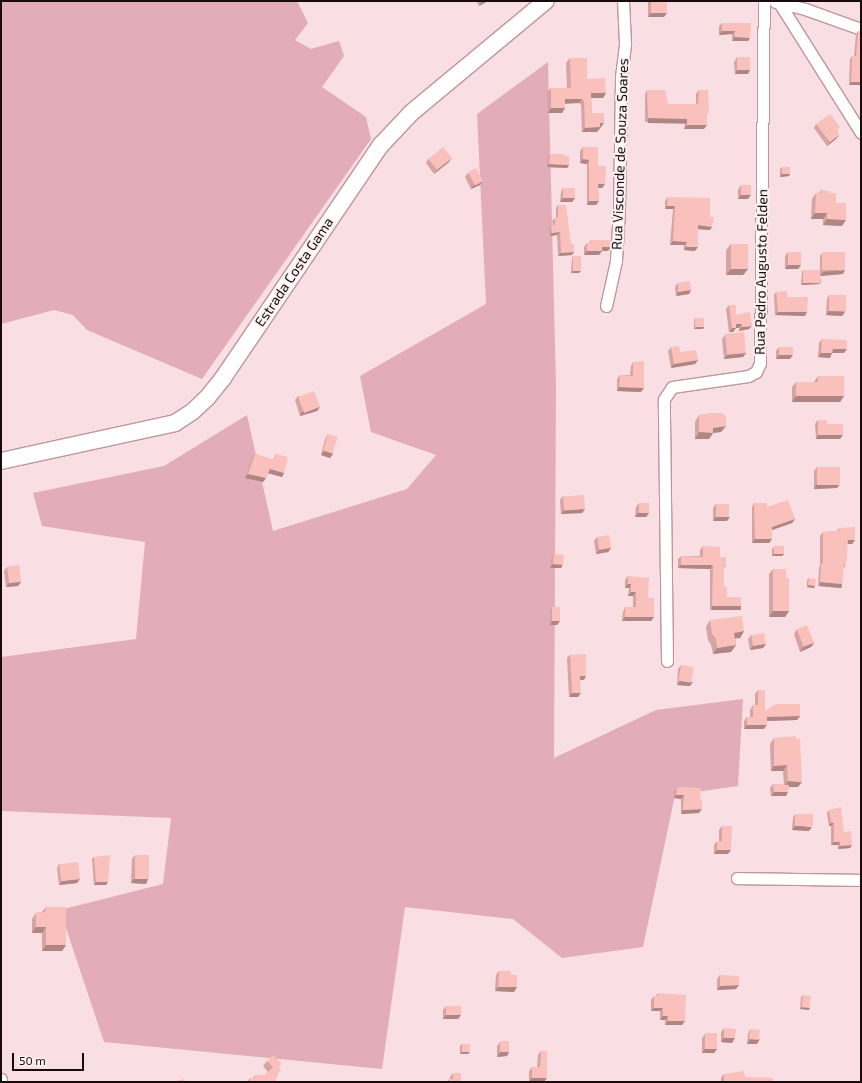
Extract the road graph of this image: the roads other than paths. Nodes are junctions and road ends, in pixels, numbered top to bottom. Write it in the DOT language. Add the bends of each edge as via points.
graph roads {
  1 [pos="546,1"];
  2 [pos="623,1"];
  3 [pos="778,1"];
  4 [pos="764,2"];
  5 [pos="861,29"];
  6 [pos="861,133"];
  7 [pos="606,306"];
  8 [pos="1,461"];
  9 [pos="667,661"];
  10 [pos="736,878"];
  11 [pos="861,880"];
  12 [pos="1,1079"];
  13 [pos="1,1082"];
  1 -- 8 [label="main road, Estrada Costa Gama" via="411,113 381,145 223,378 192,412 175,423"];
  2 -- 7 [label="street, Rua Visconde de Souza Soares" via="625,43 621,77 620,209 616,261"];
  3 -- 4 [label="street"];
  3 -- 5 [label="street"];
  3 -- 6 [label="street"];
  4 -- 9 [label="street, Rua Pedro Augusto Felden" via="760,363 756,372 748,376 672,387 664,399"];
  10 -- 11 [label="street"];
  12 -- 13 [label="street"];
}
